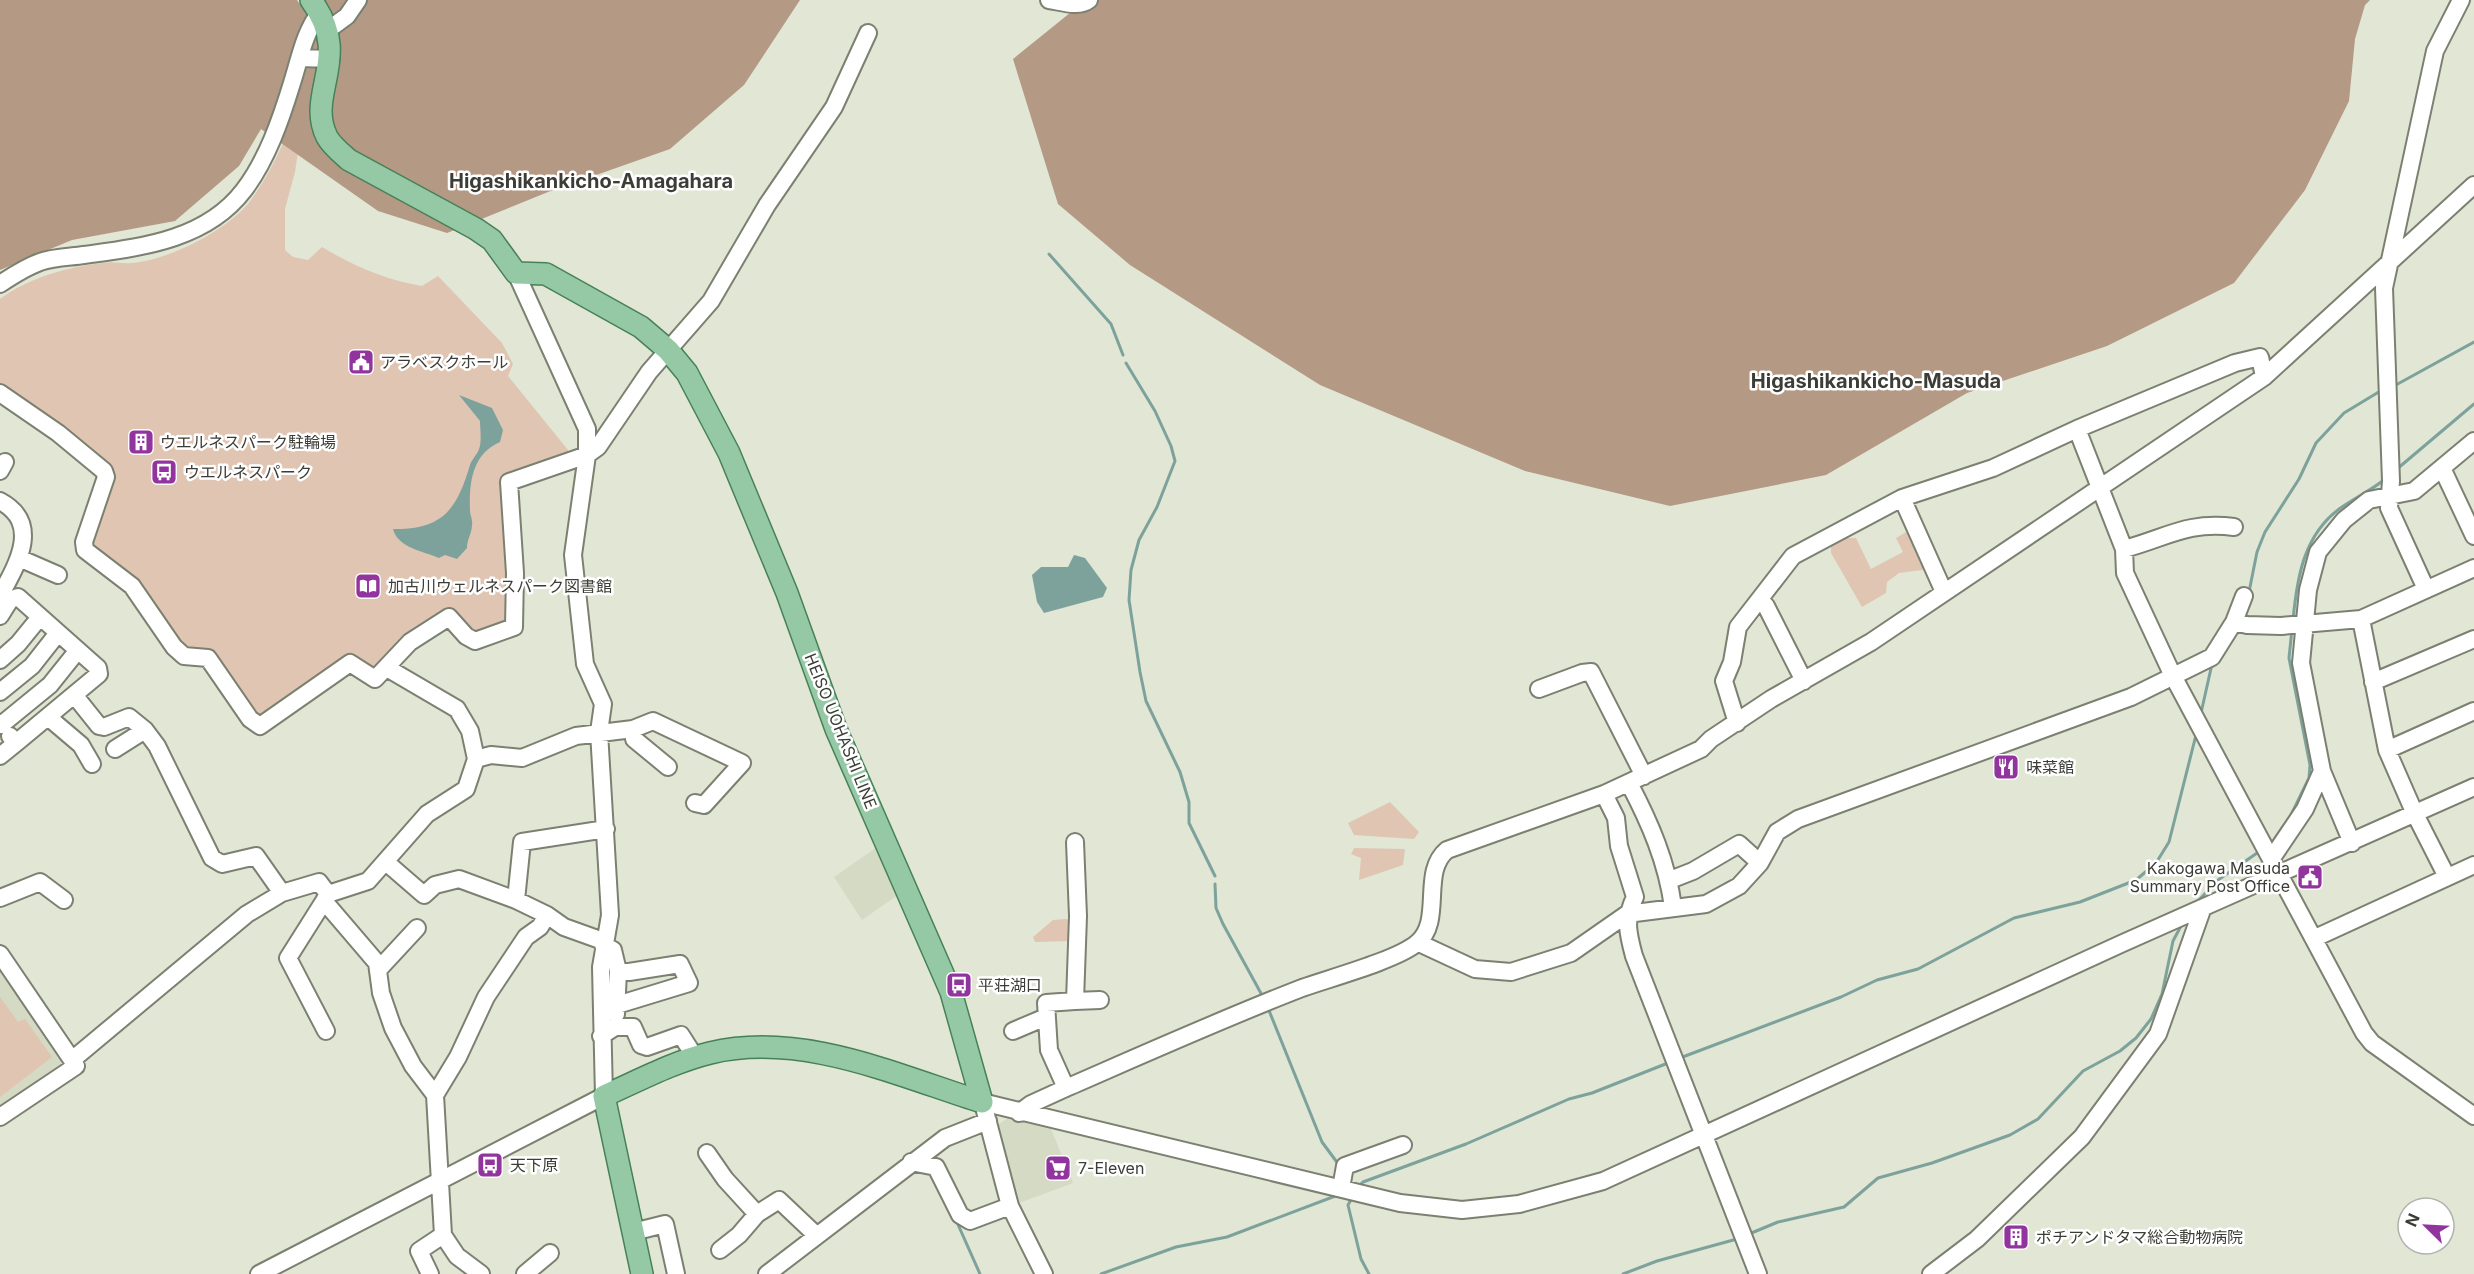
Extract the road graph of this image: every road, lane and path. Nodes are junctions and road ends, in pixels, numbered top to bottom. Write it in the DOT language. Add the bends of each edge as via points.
graph roads {
  1 [pos="358,0"];
  2 [pos="1049,0"];
  3 [pos="1089,0"];
  4 [pos="2461,0"];
  5 [pos="320,14"];
  6 [pos="868,33"];
  7 [pos="300,58"];
  8 [pos="331,59"];
  9 [pos="2474,185"];
  10 [pos="2388,264"];
  11 [pos="516,273"];
  12 [pos="0,284"];
  13 [pos="668,350"];
  14 [pos="2264,376"];
  15 [pos="0,393"];
  16 [pos="2077,429"];
  17 [pos="2474,441"];
  18 [pos="587,455"];
  19 [pos="2442,468"];
  20 [pos="2390,482"];
  21 [pos="2100,488"];
  22 [pos="1902,498"];
  23 [pos="2467,498"];
  24 [pos="0,501"];
  25 [pos="2234,527"];
  26 [pos="2474,537"];
  27 [pos="2124,549"];
  28 [pos="19,558"];
  29 [pos="2474,568"];
  30 [pos="6,571"];
  31 [pos="58,575"];
  32 [pos="2426,589"];
  33 [pos="1944,592"];
  34 [pos="2244,596"];
  35 [pos="10,600"];
  36 [pos="1760,600"];
  37 [pos="0,615"];
  38 [pos="40,616"];
  39 [pos="2361,619"];
  40 [pos="2239,623"];
  41 [pos="2296,624"];
  42 [pos="58,633"];
  43 [pos="2474,639"];
  44 [pos="78,650"];
  45 [pos="2,655"];
  46 [pos="387,668"];
  47 [pos="2173,676"];
  48 [pos="1804,681"];
  49 [pos="2373,682"];
  50 [pos="1539,689"];
  51 [pos="0,692"];
  52 [pos="75,696"];
  53 [pos="2474,711"];
  54 [pos="48,717"];
  55 [pos="1737,723"];
  56 [pos="0,724"];
  57 [pos="633,729"];
  58 [pos="145,730"];
  59 [pos="599,732"];
  60 [pos="16,743"];
  61 [pos="115,749"];
  62 [pos="2387,750"];
  63 [pos="0,756"];
  64 [pos="476,759"];
  65 [pos="92,764"];
  66 [pos="668,767"];
  67 [pos="2322,771"];
  68 [pos="1636,780"];
  69 [pos="2474,787"];
  70 [pos="1604,794"];
  71 [pos="695,803"];
  72 [pos="2415,814"];
  73 [pos="606,829"];
  74 [pos="2352,843"];
  75 [pos="1080,850"];
  76 [pos="2272,858"];
  77 [pos="387,863"];
  78 [pos="1760,863"];
  79 [pos="2474,865"];
  80 [pos="2281,875"];
  81 [pos="2447,877"];
  82 [pos="1670,880"];
  83 [pos="282,893"];
  84 [pos="326,897"];
  85 [pos="0,898"];
  86 [pos="64,900"];
  87 [pos="516,900"];
  88 [pos="1673,907"];
  89 [pos="2199,911"];
  90 [pos="1627,914"];
  91 [pos="547,915"];
  92 [pos="417,928"];
  93 [pos="2314,938"];
  94 [pos="603,943"];
  95 [pos="1419,943"];
  96 [pos="0,954"];
  97 [pos="379,969"];
  98 [pos="618,971"];
  99 [pos="1100,1000"];
  100 [pos="1074,1001"];
  101 [pos="617,1005"];
  102 [pos="1046,1017"];
  103 [pos="615,1026"];
  104 [pos="326,1030"];
  105 [pos="1013,1031"];
  106 [pos="601,1036"];
  107 [pos="695,1057"];
  108 [pos="72,1060"];
  109 [pos="1066,1088"];
  110 [pos="435,1095"];
  111 [pos="604,1096"];
  112 [pos="985,1111"];
  113 [pos="1018,1113"];
  114 [pos="2474,1116"];
  115 [pos="0,1117"];
  116 [pos="1705,1134"];
  117 [pos="1403,1144"];
  118 [pos="707,1153"];
  119 [pos="911,1162"];
  120 [pos="440,1178"];
  121 [pos="1347,1185"];
  122 [pos="1010,1206"];
  123 [pos="757,1215"];
  124 [pos="633,1232"];
  125 [pos="443,1235"];
  126 [pos="816,1235"];
  127 [pos="720,1250"];
  128 [pos="550,1253"];
  129 [pos="259,1274"];
  130 [pos="430,1274"];
  131 [pos="481,1274"];
  132 [pos="525,1274"];
  133 [pos="642,1274"];
  134 [pos="676,1274"];
  135 [pos="767,1274"];
  136 [pos="1044,1274"];
  137 [pos="1758,1274"];
  138 [pos="1931,1274"];
  1 -- 5 [label="street" via="347,16"];
  2 -- 3 [label="street" via="1073,4"];
  4 -- 10 [label="street" via="2435,51"];
  5 -- 7 [label="street" via="305,37"];
  5 -- 8 [label="main road"];
  6 -- 13 [label="street" via="834,107 767,205 711,301"];
  7 -- 8 [label="street"];
  7 -- 12 [label="street" via="261,162 242,192 214,216 163,243 41,261"];
  8 -- 11 [label="main road" via="322,105 323,125 336,149 492,240"];
  9 -- 10 [label="street"];
  10 -- 14 [label="street"];
  10 -- 20 [label="street" via="2384,288"];
  11 -- 13 [label="main road, HEISO UOHASHI LINE" via="546,274 641,327"];
  11 -- 18 [label="street" via="587,429"];
  13 -- 18 [label="street" via="598,447"];
  13 -- 112 [label="main road, HEISO UOHASHI LINE" via="687,373 717,428 775,562 836,729 951,992"];
  14 -- 16 [label="street" via="2260,357 2235,363"];
  14 -- 21 [label="street"];
  15 -- 46 [label="street" via="104,471 106,477 84,542 86,550 132,586 184,656 208,658 250,719 260,726 350,663 375,679"];
  16 -- 21 [label="street"];
  16 -- 22 [label="street" via="1993,468"];
  17 -- 19 [label="street"];
  18 -- 46 [label="street" via="509,482 514,627 475,641 449,617 410,642"];
  18 -- 59 [label="street" via="573,555 585,664 603,704"];
  19 -- 20 [label="street" via="2414,491"];
  19 -- 23 [label="street"];
  20 -- 32 [label="street" via="2389,508"];
  20 -- 41 [label="street" via="2352,513 2318,552"];
  21 -- 27 [label="street"];
  21 -- 33 [label="street"];
  22 -- 33 [label="street"];
  22 -- 36 [label="street" via="1793,556"];
  23 -- 26 [label="street"];
  24 -- 28 [label="street" via="12,507 24,536"];
  25 -- 27 [label="street" via="2191,527"];
  27 -- 47 [label="street" via="2125,573"];
  28 -- 30 [label="street"];
  28 -- 31 [label="street"];
  29 -- 32 [label="street"];
  30 -- 35 [label="street" via="1,594"];
  32 -- 39 [label="street"];
  33 -- 48 [label="street" via="1871,642"];
  34 -- 40 [label="street"];
  35 -- 37 [label="street"];
  35 -- 38 [label="street" via="18,597"];
  36 -- 48 [label="street"];
  36 -- 55 [label="street" via="1738,627 1724,681"];
  38 -- 42 [label="street"];
  38 -- 45 [label="street"];
  39 -- 41 [label="street"];
  39 -- 49 [label="street"];
  40 -- 41 [label="street"];
  40 -- 47 [label="street" via="2212,657"];
  41 -- 67 [label="street"];
  42 -- 44 [label="street"];
  42 -- 51 [label="street" via="32,666"];
  43 -- 49 [label="street"];
  44 -- 52 [label="street" via="98,668 99,674"];
  44 -- 56 [label="street" via="50,685"];
  46 -- 64 [label="street" via="457,709 470,731"];
  47 -- 76 [label="street"];
  47 -- 78 [label="street" via="2131,697 1798,819 1777,832"];
  48 -- 55 [label="street"];
  49 -- 62 [label="street"];
  50 -- 68 [label="street" via="1591,672"];
  52 -- 54 [label="street"];
  52 -- 58 [label="street" via="99,726 104,728 129,717"];
  53 -- 62 [label="street"];
  54 -- 60 [label="street"];
  54 -- 65 [label="street" via="81,745"];
  55 -- 68 [label="street" via="1701,749"];
  56 -- 60 [label="street"];
  57 -- 59 [label="street"];
  57 -- 66 [label="street" via="634,739"];
  57 -- 71 [label="street" via="653,721 742,763 704,806"];
  58 -- 61 [label="street"];
  58 -- 83 [label="street" via="157,746 212,858 222,864 256,856"];
  59 -- 64 [label="street" via="576,736 522,758 491,755"];
  59 -- 73 [label="street"];
  60 -- 63 [label="street"];
  62 -- 72 [label="street"];
  64 -- 77 [label="street" via="466,789 427,814"];
  67 -- 74 [label="street"];
  67 -- 76 [label="street" via="2305,809"];
  68 -- 70 [label="street"];
  68 -- 82 [label="street"];
  69 -- 72 [label="street"];
  70 -- 90 [label="street" via="1616,818 1618,846 1635,897"];
  70 -- 95 [label="street" via="1447,850 1437,864 1428,926"];
  72 -- 74 [label="street"];
  72 -- 81 [label="street"];
  73 -- 87 [label="street" via="522,843"];
  73 -- 94 [label="street" via="610,915"];
  74 -- 80 [label="street"];
  75 -- 100 [label="street"];
  76 -- 80 [label="street"];
  77 -- 84 [label="street" via="368,881"];
  77 -- 87 [label="street" via="424,895 435,885 459,879"];
  78 -- 82 [label="street" via="1739,844 1693,872"];
  78 -- 88 [label="street" via="1739,886 1706,904"];
  79 -- 81 [label="street"];
  80 -- 89 [label="street"];
  80 -- 93 [label="street"];
  81 -- 93 [label="street"];
  82 -- 88 [label="street"];
  83 -- 84 [label="street" via="319,882"];
  83 -- 108 [label="street" via="248,914"];
  84 -- 97 [label="street"];
  84 -- 104 [label="street" via="288,958"];
  85 -- 86 [label="street" via="40,882"];
  87 -- 91 [label="street"];
  88 -- 90 [label="street"];
  89 -- 116 [label="street"];
  89 -- 138 [label="street" via="2158,1034 2082,1137 1977,1239"];
  90 -- 95 [label="street" via="1571,953 1511,972 1474,969"];
  90 -- 116 [label="street" via="1634,956"];
  91 -- 94 [label="street" via="564,927"];
  91 -- 110 [label="street" via="540,927 526,937 486,997"];
  92 -- 97 [label="street"];
  93 -- 114 [label="street" via="2372,1043"];
  94 -- 98 [label="street" via="613,950"];
  94 -- 106 [label="street"];
  95 -- 109 [label="street"];
  96 -- 108 [label="street"];
  97 -- 110 [label="street" via="381,993 393,1028 413,1066"];
  98 -- 101 [label="street"];
  98 -- 101 [label="street" via="680,964 689,983"];
  99 -- 100 [label="street"];
  100 -- 102 [label="street" via="1046,1003"];
  101 -- 103 [label="street"];
  102 -- 105 [label="street"];
  102 -- 109 [label="street" via="1049,1050"];
  103 -- 106 [label="street"];
  103 -- 107 [label="street" via="633,1027 641,1045 647,1047 681,1035"];
  106 -- 111 [label="street"];
  107 -- 111 [label="main road"];
  107 -- 112 [label="main road" via="741,1048 803,1050 844,1059"];
  108 -- 115 [label="street" via="76,1066"];
  109 -- 113 [label="street"];
  110 -- 120 [label="street"];
  111 -- 120 [label="street"];
  111 -- 124 [label="main road"];
  112 -- 113 [label="street"];
  112 -- 119 [label="street"];
  112 -- 122 [label="street"];
  113 -- 121 [label="street"];
  116 -- 121 [label="street" via="1603,1181 1519,1204 1461,1210 1400,1203"];
  116 -- 137 [label="street"];
  117 -- 121 [label="street" via="1345,1166"];
  118 -- 123 [label="street"];
  119 -- 122 [label="street" via="936,1167 960,1215 970,1221"];
  119 -- 126 [label="street"];
  120 -- 125 [label="street"];
  120 -- 129 [label="street"];
  122 -- 136 [label="street"];
  123 -- 126 [label="street" via="779,1200"];
  123 -- 127 [label="street"];
  124 -- 133 [label="main road"];
  124 -- 134 [label="street" via="665,1224"];
  125 -- 130 [label="street" via="419,1251"];
  125 -- 131 [label="street" via="457,1256"];
  126 -- 135 [label="street"];
  128 -- 132 [label="street"];
}
